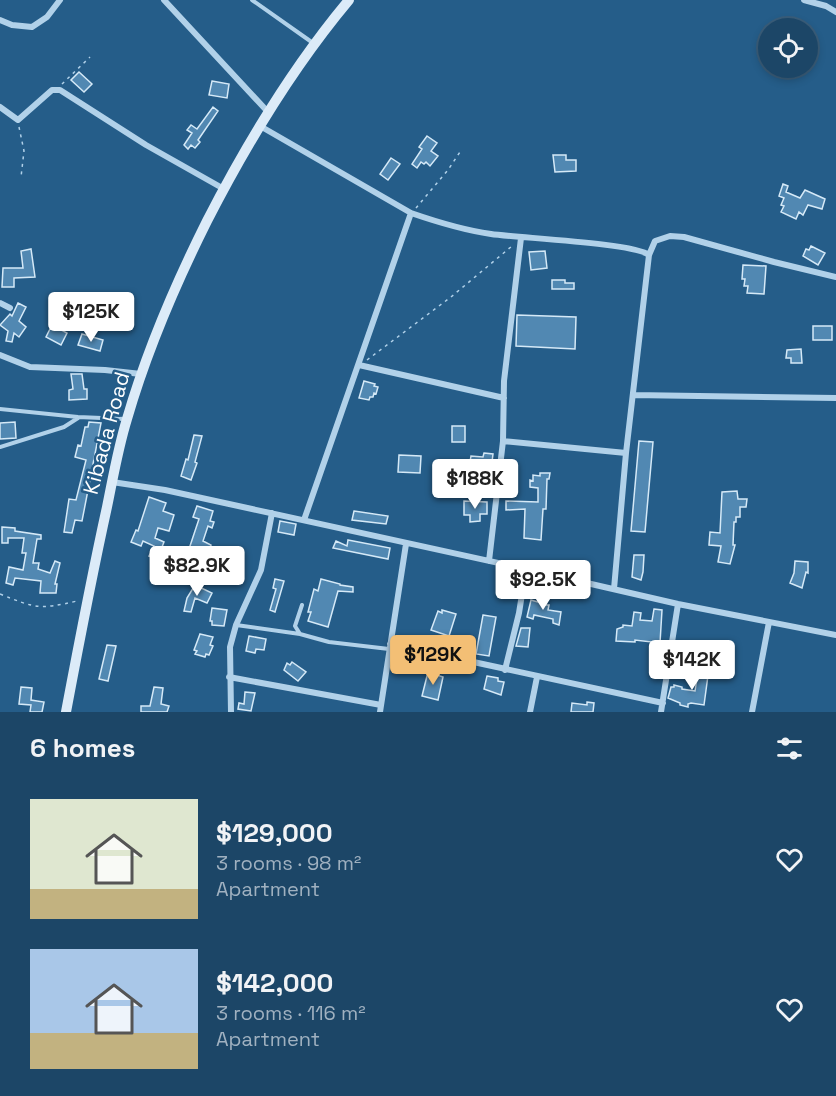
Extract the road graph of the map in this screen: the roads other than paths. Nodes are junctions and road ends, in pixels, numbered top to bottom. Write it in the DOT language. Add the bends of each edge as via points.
graph roads {
  1 [pos="60,0"];
  2 [pos="164,0"];
  3 [pos="252,0"];
  4 [pos="349,0"];
  5 [pos="804,0"];
  6 [pos="826,3"];
  7 [pos="836,12"];
  8 [pos="0,20"];
  9 [pos="314,44"];
  10 [pos="0,107"];
  11 [pos="268,112"];
  12 [pos="260,126"];
  13 [pos="224,189"];
  14 [pos="411,213"];
  15 [pos="521,238"];
  16 [pos="649,255"];
  17 [pos="836,277"];
  18 [pos="0,303"];
  19 [pos="10,308"];
  20 [pos="0,355"];
  21 [pos="359,365"];
  22 [pos="141,374"];
  23 [pos="633,395"];
  24 [pos="504,398"];
  25 [pos="836,398"];
  26 [pos="0,409"];
  27 [pos="78,417"];
  28 [pos="127,420"];
  29 [pos="503,441"];
  30 [pos="0,447"];
  31 [pos="626,453"];
  32 [pos="112,482"];
  33 [pos="272,513"];
  34 [pos="304,520"];
  35 [pos="406,544"];
  36 [pos="489,561"];
  37 [pos="526,569"];
  38 [pos="614,589"];
  39 [pos="678,604"];
  40 [pos="302,605"];
  41 [pos="769,622"];
  42 [pos="236,625"];
  43 [pos="300,634"];
  44 [pos="836,635"];
  45 [pos="389,647"];
  46 [pos="505,670"];
  47 [pos="229,677"];
  48 [pos="537,677"];
  49 [pos="663,703"];
  50 [pos="380,709"];
  51 [pos="66,712"];
  52 [pos="231,712"];
  53 [pos="530,712"];
  54 [pos="661,712"];
  55 [pos="752,712"];
  1 -- 8 [label="street" via="47,17 32,27"];
  2 -- 11 [label="street"];
  3 -- 9 [label="lane"];
  4 -- 9 [label="main road, Kibada Road"];
  5 -- 6 [label="street"];
  6 -- 7 [label="street"];
  9 -- 11 [label="main road, Kibada Road"];
  10 -- 13 [label="street" via="18,120 57,89"];
  11 -- 12 [label="main road, Kibada Road"];
  12 -- 13 [label="main road, Kibada Road"];
  12 -- 14 [label="street"];
  13 -- 22 [label="main road, Kibada Road" via="179,278"];
  14 -- 15 [label="street" via="460,228"];
  14 -- 21 [label="street"];
  15 -- 16 [label="street" via="620,247"];
  15 -- 24 [label="street"];
  16 -- 17 [label="street" via="655,241 684,237"];
  16 -- 23 [label="street"];
  18 -- 19 [label="street"];
  20 -- 22 [label="street" via="30,367"];
  21 -- 24 [label="street"];
  21 -- 34 [label="street"];
  22 -- 28 [label="main road, Kibada Road"];
  23 -- 25 [label="street"];
  23 -- 31 [label="street"];
  24 -- 29 [label="street"];
  26 -- 27 [label="lane"];
  27 -- 28 [label="lane"];
  27 -- 30 [label="lane" via="64,427"];
  28 -- 32 [label="main road, Kibada Road"];
  29 -- 31 [label="street"];
  29 -- 36 [label="street"];
  31 -- 38 [label="street"];
  32 -- 33 [label="street"];
  32 -- 51 [label="main road, Kibada Road"];
  33 -- 34 [label="street"];
  33 -- 42 [label="street" via="261,570"];
  34 -- 35 [label="street"];
  35 -- 36 [label="street"];
  35 -- 45 [label="street"];
  36 -- 37 [label="street"];
  37 -- 38 [label="street"];
  37 -- 46 [label="street"];
  38 -- 39 [label="street"];
  39 -- 41 [label="street"];
  39 -- 49 [label="street"];
  40 -- 43 [label="lane" via="295,626"];
  41 -- 44 [label="street"];
  41 -- 55 [label="street"];
  42 -- 43 [label="lane"];
  42 -- 47 [label="street" via="230,647"];
  43 -- 45 [label="lane" via="329,642"];
  45 -- 46 [label="street"];
  45 -- 50 [label="street"];
  46 -- 48 [label="street"];
  47 -- 50 [label="street"];
  47 -- 52 [label="street"];
  48 -- 49 [label="street"];
  48 -- 53 [label="street"];
  49 -- 54 [label="street"];
}
